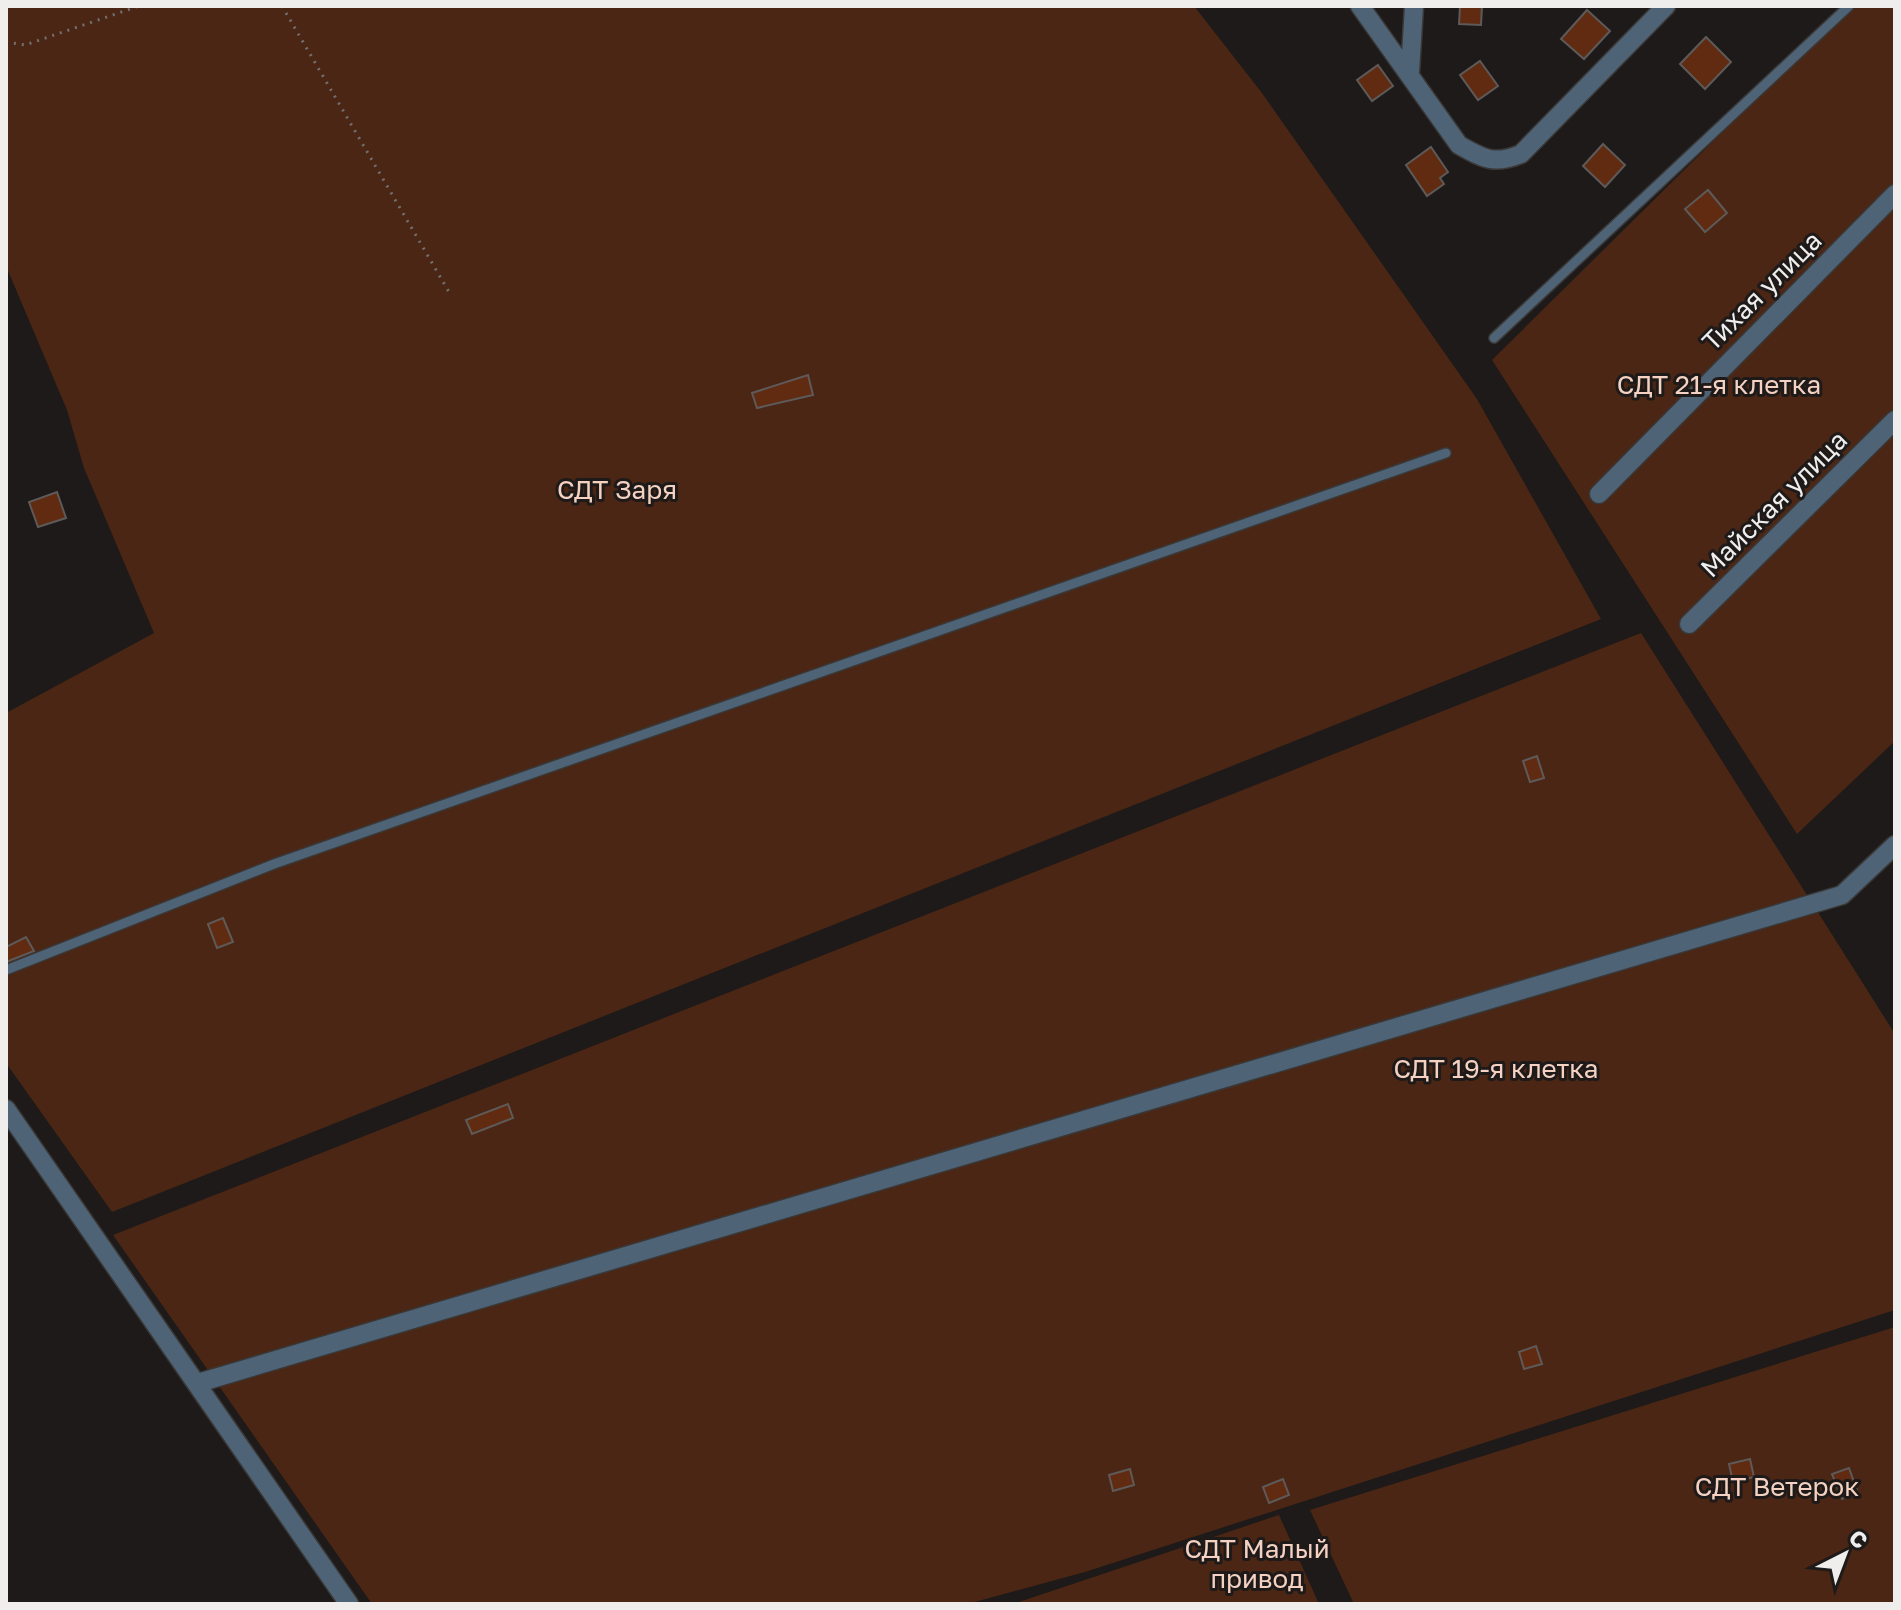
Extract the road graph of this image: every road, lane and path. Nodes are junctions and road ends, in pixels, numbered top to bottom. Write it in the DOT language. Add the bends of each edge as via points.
graph roads {
  1 [pos="139,6"];
  2 [pos="282,6"];
  3 [pos="1360,6"];
  4 [pos="1414,6"];
  5 [pos="1666,6"];
  6 [pos="1849,6"];
  7 [pos="6,42"];
  8 [pos="1410,72"];
  9 [pos="1895,194"];
  10 [pos="449,292"];
  11 [pos="1494,338"];
  12 [pos="1895,420"];
  13 [pos="1446,453"];
  14 [pos="1599,494"];
  15 [pos="1689,624"];
  16 [pos="1895,845"];
  17 [pos="6,970"];
  18 [pos="6,1109"];
  19 [pos="198,1383"];
  20 [pos="349,1604"];
  1 -- 7 [label="path" via="25,45"];
  2 -- 10 [label="path"];
  3 -- 8 [label="street"];
  4 -- 8 [label="street"];
  5 -- 8 [label="street" via="1521,154 1502,162 1481,158 1459,145"];
  6 -- 11 [label="lane"];
  9 -- 14 [label="street, Тихая улица"];
  12 -- 15 [label="street, Майская улица"];
  13 -- 17 [label="lane" via="274,864"];
  16 -- 19 [label="street" via="1842,895"];
  18 -- 19 [label="street"];
  19 -- 20 [label="street"];
}
